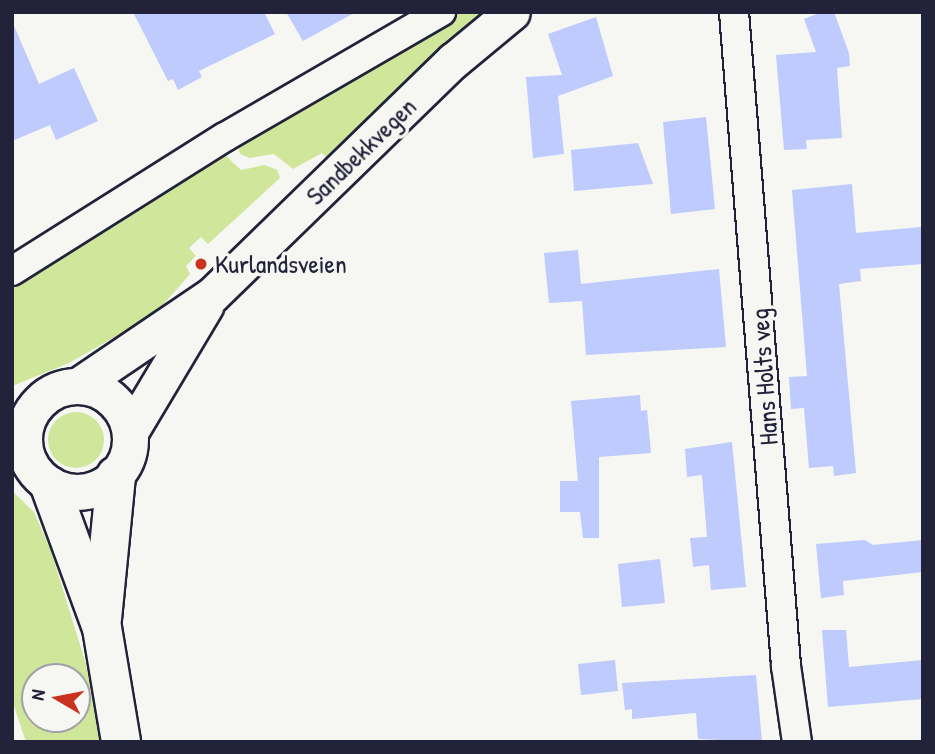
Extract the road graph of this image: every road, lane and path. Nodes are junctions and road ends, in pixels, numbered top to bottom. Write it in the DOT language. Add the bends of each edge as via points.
graph roads {
  1 [pos="441,12"];
  2 [pos="512,12"];
  3 [pos="734,12"];
  4 [pos="12,271"];
  5 [pos="212,295"];
  6 [pos="79,385"];
  7 [pos="23,410"];
  8 [pos="130,432"];
  9 [pos="31,474"];
  10 [pos="116,476"];
  11 [pos="102,628"];
  12 [pos="121,742"];
  13 [pos="797,742"];
  1 -- 4 [label="street" via="225,136"];
  2 -- 5 [label="main road, Sandbekkvegen" via="454,60"];
  3 -- 13 [label="street, Hans Holts veg" via="786,666"];
  5 -- 6 [label="main road, Sandbekkvegen"];
  5 -- 8 [label="main road, Sandbekkvegen"];
  6 -- 7 [label="main road" via="54,391"];
  6 -- 8 [label="main road" via="112,400"];
  7 -- 9 [label="main road"];
  8 -- 10 [label="main road" via="130,448"];
  9 -- 10 [label="main road" via="85,493"];
  9 -- 11 [label="highway"];
  10 -- 11 [label="highway"];
  11 -- 12 [label="highway"];
}
